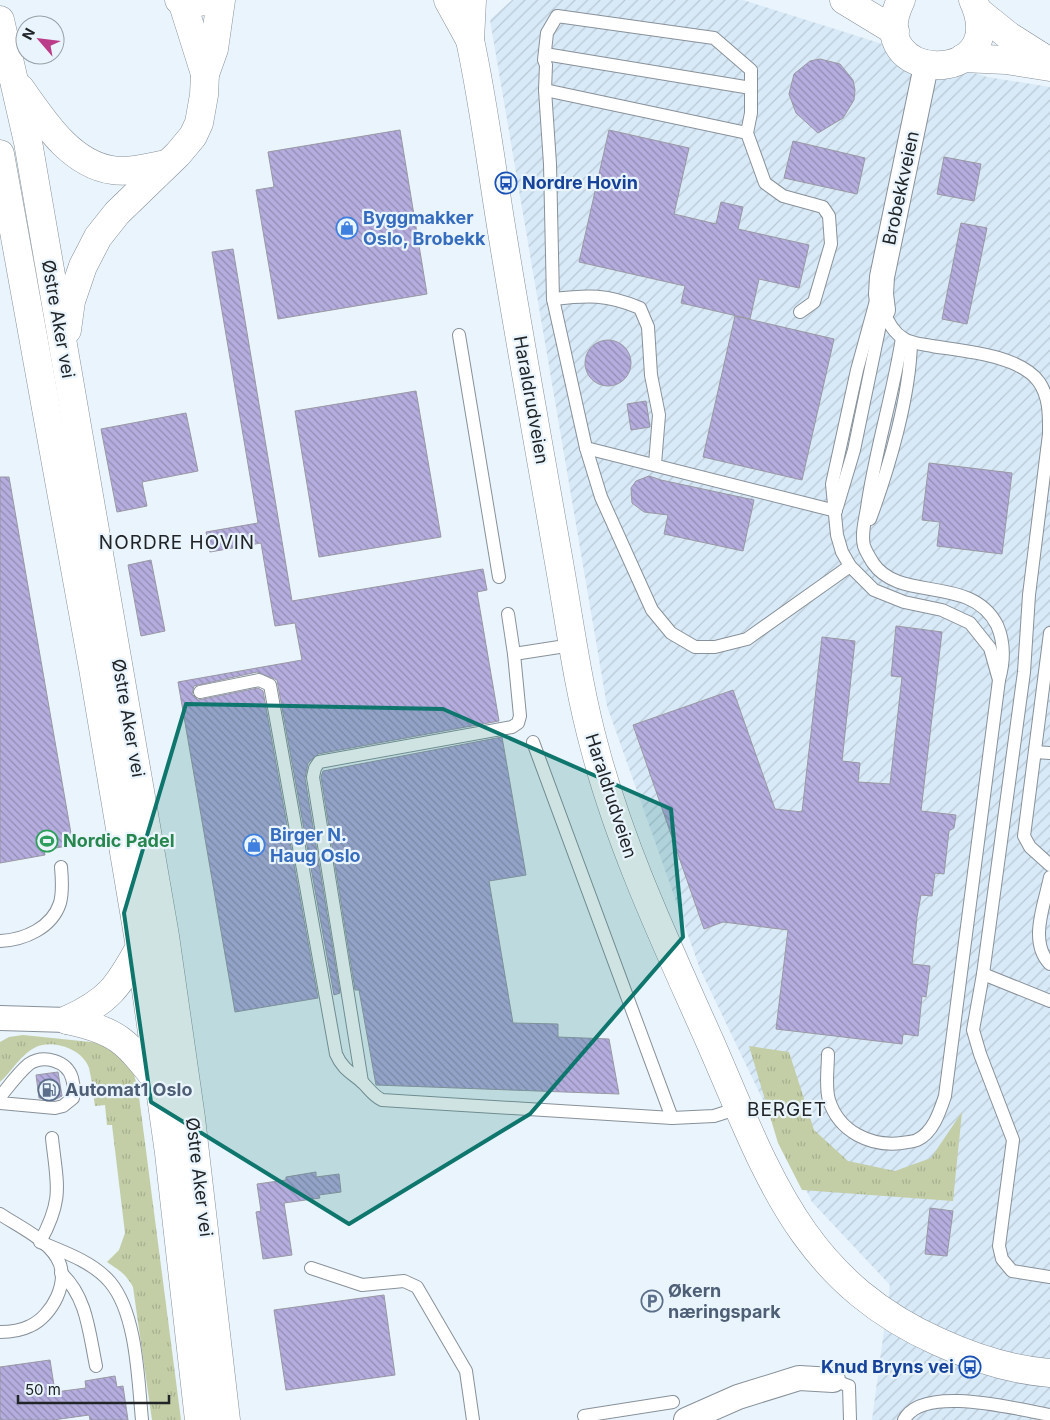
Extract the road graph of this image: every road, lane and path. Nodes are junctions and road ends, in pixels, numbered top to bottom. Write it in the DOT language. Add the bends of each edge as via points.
graph roads {
  1 [pos="212,0"];
  2 [pos="221,0"];
  3 [pos="448,0"];
  4 [pos="472,0"];
  5 [pos="844,0"];
  6 [pos="901,0"];
  7 [pos="181,1"];
  8 [pos="976,6"];
  9 [pos="0,20"];
  10 [pos="895,31"];
  11 [pos="470,40"];
  12 [pos="545,54"];
  13 [pos="963,58"];
  14 [pos="1050,62"];
  15 [pos="926,66"];
  16 [pos="1050,67"];
  17 [pos="205,74"];
  18 [pos="14,80"];
  19 [pos="751,88"];
  20 [pos="545,90"];
  21 [pos="747,133"];
  22 [pos="0,154"];
  23 [pos="166,164"];
  24 [pos="0,248"];
  25 [pos="882,278"];
  26 [pos="24,280"];
  27 [pos="553,299"];
  28 [pos="884,310"];
  29 [pos="800,312"];
  30 [pos="459,335"];
  31 [pos="906,340"];
  32 [pos="64,349"];
  33 [pos="1049,408"];
  34 [pos="586,448"];
  35 [pos="655,464"];
  36 [pos="836,511"];
  37 [pos="850,566"];
  38 [pos="500,576"];
  39 [pos="508,614"];
  40 [pos="1050,633"];
  41 [pos="572,644"];
  42 [pos="514,654"];
  43 [pos="998,680"];
  44 [pos="200,692"];
  45 [pos="532,742"];
  46 [pos="1035,752"];
  47 [pos="1050,754"];
  48 [pos="1050,865"];
  49 [pos="61,867"];
  50 [pos="1050,877"];
  51 [pos="0,940"];
  52 [pos="140,948"];
  53 [pos="1050,964"];
  54 [pos="983,974"];
  55 [pos="1050,1001"];
  56 [pos="0,1018"];
  57 [pos="67,1020"];
  58 [pos="828,1054"];
  59 [pos="362,1082"];
  60 [pos="160,1084"];
  61 [pos="0,1097"];
  62 [pos="0,1103"];
  63 [pos="739,1108"];
  64 [pos="672,1118"];
  65 [pos="52,1138"];
  66 [pos="0,1214"];
  67 [pos="40,1242"];
  68 [pos="311,1268"];
  69 [pos="61,1273"];
  70 [pos="1050,1277"];
  71 [pos="0,1332"];
  72 [pos="96,1366"];
  73 [pos="1050,1373"];
  74 [pos="833,1380"];
  75 [pos="679,1411"];
  76 [pos="1050,1414"];
  77 [pos="584,1416"];
  78 [pos="142,1420"];
  79 [pos="199,1420"];
  80 [pos="226,1420"];
  81 [pos="473,1420"];
  82 [pos="850,1420"];
  83 [pos="904,1420"];
  1 -- 7 [label="main road"];
  2 -- 17 [label="main road" via="214,49"];
  3 -- 11 [label="main road, Haraldrudveien"];
  4 -- 11 [label="main road, Haraldrudveien"];
  5 -- 10 [label="main road"];
  6 -- 10 [label="main road" via="894,20"];
  7 -- 17 [label="main road"];
  8 -- 13 [label="main road" via="980,30 975,46"];
  8 -- 14 [label="main road" via="1009,36"];
  9 -- 18 [label="main road, Østre Aker vei"];
  10 -- 15 [label="main road" via="905,53"];
  11 -- 41 [label="main road, Haraldrudveien"];
  12 -- 19 [label="lane"];
  12 -- 19 [label="lane" via="547,33 557,16 714,38 751,70"];
  12 -- 20 [label="lane"];
  13 -- 15 [label="main road" via="939,67"];
  13 -- 16 [label="main road"];
  15 -- 25 [label="street, Brobekkveien"];
  17 -- 23 [label="main road" via="199,123 186,144"];
  18 -- 23 [label="main road" via="55,134 86,161 112,170"];
  18 -- 32 [label="main road, Østre Aker vei"];
  19 -- 21 [label="lane"];
  20 -- 21 [label="lane"];
  20 -- 27 [label="lane"];
  21 -- 29 [label="lane" via="765,183 783,196 823,207 829,216 831,244 814,302"];
  22 -- 26 [label="main road, Østre Aker vei"];
  23 -- 32 [label="main road" via="146,188 106,225 89,252 71,301"];
  24 -- 26 [label="main road"];
  25 -- 28 [label="street, Brobekkveien"];
  25 -- 36 [label="lane" via="856,370 832,484"];
  26 -- 52 [label="main road, Østre Aker vei"];
  27 -- 34 [label="lane"];
  27 -- 35 [label="lane" via="618,298 640,308 648,327 650,375 659,415"];
  28 -- 31 [label="lane" via="887,320"];
  28 -- 36 [label="lane" via="854,450"];
  30 -- 38 [label="lane"];
  31 -- 33 [label="lane" via="1016,365 1039,382"];
  31 -- 43 [label="lane" via="871,479 864,546 882,572 911,584 978,603 993,618 1000,632 1003,666"];
  32 -- 80 [label="main road, Østre Aker vei" via="165,936 194,1137"];
  33 -- 54 [label="lane" via="1024,672"];
  34 -- 35 [label="lane"];
  34 -- 37 [label="lane" via="601,497 652,610 671,633 695,647 715,647 747,639"];
  35 -- 36 [label="lane"];
  36 -- 37 [label="lane" via="837,534"];
  37 -- 43 [label="lane" via="874,590 890,598 942,610 970,623 990,648"];
  39 -- 42 [label="lane"];
  40 -- 46 [label="lane"];
  41 -- 42 [label="lane"];
  41 -- 63 [label="main road, Haraldrudveien" via="593,744 615,816 646,896"];
  42 -- 59 [label="lane" via="520,716 512,727 319,762 315,768 313,777"];
  43 -- 58 [label="lane" via="945,1096 937,1121 918,1140 887,1145 850,1131 836,1117 829,1099"];
  44 -- 59 [label="lane" via="259,680 270,685 336,1054 342,1067"];
  45 -- 64 [label="lane"];
  46 -- 47 [label="lane"];
  46 -- 48 [label="lane" via="1024,836 1030,848"];
  49 -- 51 [label="lane" via="60,903 50,920 33,934"];
  50 -- 53 [label="lane" via="1039,934 1042,954"];
  52 -- 57 [label="main road" via="121,981 107,996 92,1009"];
  52 -- 60 [label="main road, Østre Aker vei"];
  54 -- 55 [label="lane"];
  54 -- 70 [label="lane" via="973,1030 1013,1140 999,1246 1002,1259 1012,1271"];
  56 -- 57 [label="street"];
  57 -- 60 [label="main road" via="95,1026 117,1037"];
  59 -- 64 [label="lane" via="370,1094 382,1100"];
  60 -- 79 [label="main road, Østre Aker vei"];
  61 -- 62 [label="lane" via="30,1063 41,1059 59,1064 68,1070 72,1078 73,1098 64,1106"];
  63 -- 64 [label="lane" via="714,1116"];
  63 -- 73 [label="main road, Haraldrudveien" via="762,1161 793,1219 832,1268 857,1291 910,1328 962,1352 988,1362"];
  65 -- 67 [label="lane" via="58,1193 55,1211"];
  66 -- 67 [label="lane"];
  67 -- 69 [label="lane" via="52,1250"];
  67 -- 78 [label="lane" via="94,1268 110,1282 119,1297 126,1313 134,1353"];
  68 -- 81 [label="lane" via="362,1285 404,1281 417,1287 466,1371"];
  69 -- 71 [label="lane" via="55,1302 44,1315 31,1326 16,1332"];
  69 -- 72 [label="lane" via="77,1290 82,1301"];
  74 -- 75 [label="street" via="799,1378"];
  74 -- 82 [label="lane" via="849,1386"];
  75 -- 77 [label="lane"];
  76 -- 83 [label="lane" via="951,1399 925,1402"];
}
